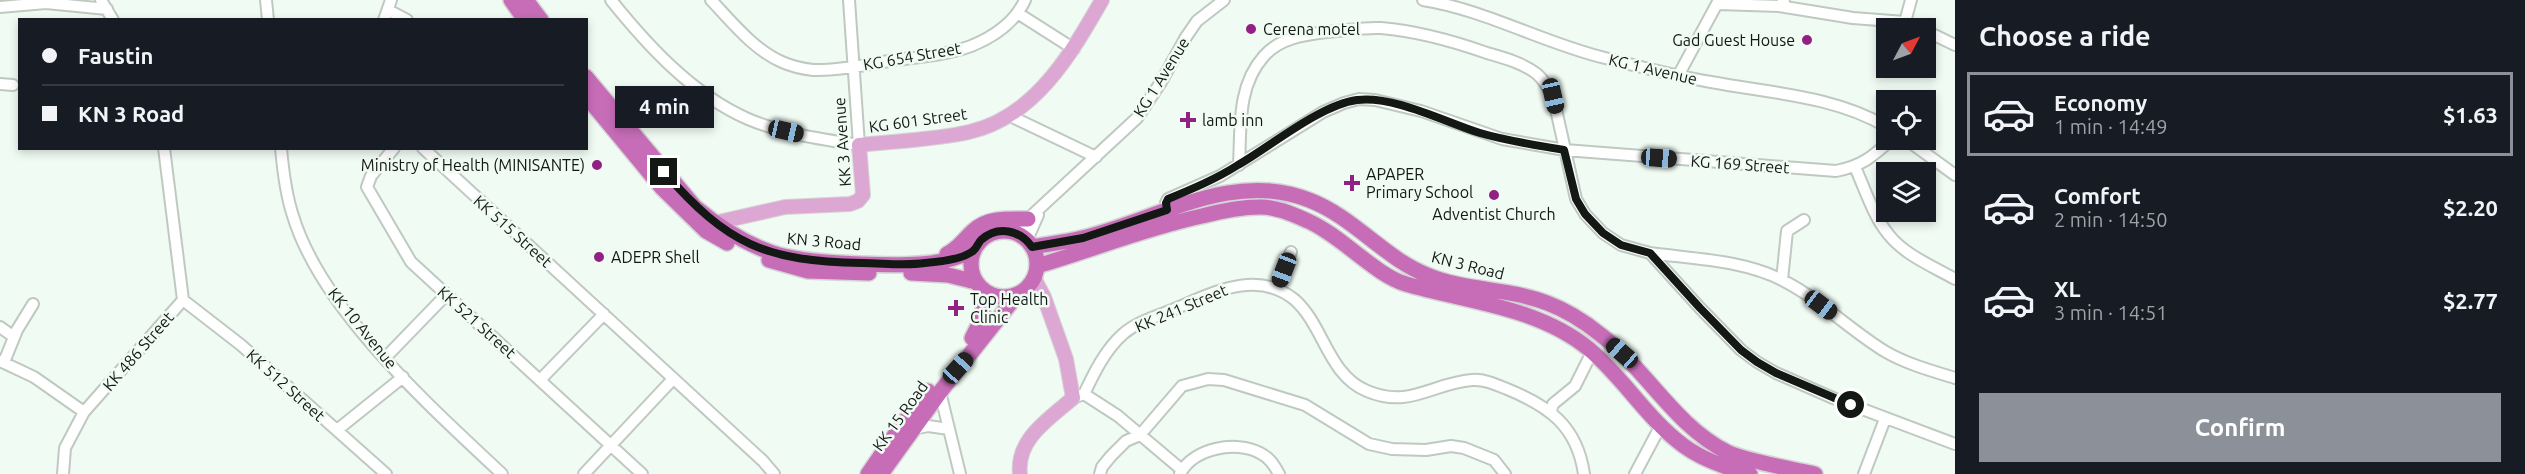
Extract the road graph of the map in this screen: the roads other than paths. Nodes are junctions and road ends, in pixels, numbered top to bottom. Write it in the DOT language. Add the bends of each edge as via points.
graph roads {
  1 [pos="266,0"];
  2 [pos="512,0"];
  3 [pos="526,0"];
  4 [pos="611,0"];
  5 [pos="711,0"];
  6 [pos="1024,0"];
  7 [pos="1102,0"];
  8 [pos="1224,0"];
  9 [pos="1423,0"];
  10 [pos="1911,0"];
  11 [pos="851,1"];
  12 [pos="1719,2"];
  13 [pos="1783,3"];
  14 [pos="0,7"];
  15 [pos="107,10"];
  16 [pos="388,10"];
  17 [pos="1019,14"];
  18 [pos="268,18"];
  19 [pos="403,18"];
  20 [pos="524,18"];
  21 [pos="540,18"];
  22 [pos="1906,18"];
  23 [pos="1876,20"];
  24 [pos="1936,36"];
  25 [pos="1955,45"];
  26 [pos="1074,49"];
  27 [pos="853,67"];
  28 [pos="1678,76"];
  29 [pos="588,79"];
  30 [pos="0,84"];
  31 [pos="13,85"];
  32 [pos="588,98"];
  33 [pos="1008,115"];
  34 [pos="1876,122"];
  35 [pos="859,145"];
  36 [pos="164,150"];
  37 [pos="280,150"];
  38 [pos="392,150"];
  39 [pos="425,150"];
  40 [pos="1564,150"];
  41 [pos="1880,150"];
  42 [pos="1921,150"];
  43 [pos="1096,157"];
  44 [pos="1239,165"];
  45 [pos="1855,167"];
  46 [pos="1955,175"];
  47 [pos="1046,205"];
  48 [pos="744,215"];
  49 [pos="1169,216"];
  50 [pos="1028,219"];
  51 [pos="1804,220"];
  52 [pos="710,227"];
  53 [pos="730,234"];
  54 [pos="1026,240"];
  55 [pos="1084,244"];
  56 [pos="973,251"];
  57 [pos="1291,252"];
  58 [pos="1650,253"];
  59 [pos="920,267"];
  60 [pos="1036,272"];
  61 [pos="1955,279"];
  62 [pos="1782,280"];
  63 [pos="979,286"];
  64 [pos="1277,289"];
  65 [pos="446,295"];
  66 [pos="1017,295"];
  67 [pos="183,300"];
  68 [pos="33,304"];
  69 [pos="604,314"];
  70 [pos="0,327"];
  71 [pos="14,337"];
  72 [pos="1592,352"];
  73 [pos="385,358"];
  74 [pos="2,362"];
  75 [pos="403,377"];
  76 [pos="1955,378"];
  77 [pos="541,379"];
  78 [pos="673,379"];
  79 [pos="940,392"];
  80 [pos="1078,396"];
  81 [pos="1551,411"];
  82 [pos="84,412"];
  83 [pos="1885,419"];
  84 [pos="1661,425"];
  85 [pos="913,429"];
  86 [pos="950,429"];
  87 [pos="337,430"];
  88 [pos="1140,435"];
  89 [pos="1955,444"];
  90 [pos="611,446"];
  91 [pos="1181,472"];
  92 [pos="63,474"];
  93 [pos="386,474"];
  94 [pos="502,474"];
  95 [pos="584,474"];
  96 [pos="642,474"];
  97 [pos="774,474"];
  98 [pos="868,474"];
  99 [pos="881,474"];
  100 [pos="960,474"];
  101 [pos="1020,474"];
  102 [pos="1100,474"];
  103 [pos="1279,474"];
  104 [pos="1505,474"];
  105 [pos="1584,474"];
  106 [pos="1635,474"];
  107 [pos="1750,474"];
  108 [pos="1815,474"];
  109 [pos="1864,474"];
  1 -- 18 [label="street"];
  2 -- 20 [label="highway"];
  3 -- 21 [label="highway"];
  4 -- 35 [label="street" via="698,89 723,106 750,120 786,131"];
  5 -- 27 [label="street, KG 654 Street" via="759,47 784,63 813,70"];
  6 -- 17 [label="street"];
  7 -- 26 [label="main road, KG 601 Street"];
  8 -- 43 [label="street, KG 1 Avenue" via="1197,21 1137,118"];
  9 -- 28 [label="street, KG 1 Avenue" via="1602,58"];
  10 -- 22 [label="street"];
  11 -- 27 [label="street, KK 3 Avenue"];
  12 -- 13 [label="street"];
  12 -- 28 [label="street"];
  13 -- 23 [label="street"];
  14 -- 15 [label="street" via="46,3"];
  16 -- 19 [label="street"];
  17 -- 26 [label="street"];
  17 -- 27 [label="street, KG 654 Street" via="992,36 971,46"];
  24 -- 25 [label="street"];
  26 -- 33 [label="main road, KG 601 Street" via="1048,83"];
  27 -- 35 [label="street, KK 3 Avenue"];
  28 -- 34 [label="street, KG 1 Avenue" via="1796,96 1857,112"];
  29 -- 52 [label="highway, KN 3 Road"];
  30 -- 31 [label="street"];
  32 -- 52 [label="highway, KN 3 Road" via="662,188"];
  33 -- 35 [label="main road, KG 601 Street" via="970,132"];
  33 -- 43 [label="street"];
  35 -- 48 [label="main road, KK 3 Avenue" via="864,189 858,201"];
  36 -- 67 [label="street, KK 486 Street"];
  37 -- 73 [label="street, KK 10 Avenue" via="292,215 314,265"];
  38 -- 65 [label="street, KK 521 Street" via="367,187 411,261"];
  39 -- 69 [label="street, KK 515 Street"];
  40 -- 44 [label="street, KG 169 Street" via="1502,139 1421,111 1359,99 1323,112"];
  40 -- 44 [label="street" via="1553,96 1538,75 1516,63 1450,40 1367,28 1300,35 1266,54 1246,86"];
  40 -- 45 [label="street, KG 169 Street" via="1818,170"];
  40 -- 58 [label="street" via="1576,199 1585,214 1621,245"];
  41 -- 45 [label="street, KG 169 Street"];
  42 -- 46 [label="street"];
  43 -- 47 [label="street, KG 1 Avenue"];
  44 -- 49 [label="street, KG 169 Street" via="1168,199"];
  45 -- 61 [label="street" via="1889,235 1917,258"];
  47 -- 50 [label="street, KG 1 Avenue"];
  47 -- 54 [label="street, KG 1 Avenue"];
  48 -- 52 [label="main road, KK 3 Avenue"];
  48 -- 53 [label="main road"];
  49 -- 55 [label="highway, KN 3 Road"];
  49 -- 72 [label="highway, KN 3 Road" via="1262,207 1287,212 1337,237 1402,283 1530,317 1568,334"];
  49 -- 108 [label="highway, KN 3 Road" via="1237,191 1274,191 1306,198 1331,209 1428,276 1545,302 1568,313 1622,353 1691,427 1713,443 1729,452"];
  50 -- 54 [label="street, KG 1 Avenue"];
  50 -- 59 [label="highway" via="983,224 959,247"];
  51 -- 62 [label="street" via="1786,231"];
  52 -- 53 [label="highway, KN 3 Road"];
  52 -- 59 [label="highway, KN 3 Road" via="738,249 790,268 808,271"];
  53 -- 59 [label="highway, KN 3 Road" via="775,254 808,260"];
  54 -- 55 [label="highway"];
  54 -- 56 [label="highway" via="999,231 987,235"];
  54 -- 60 [label="highway"];
  55 -- 60 [label="highway"];
  56 -- 59 [label="highway"];
  56 -- 63 [label="highway" via="971,261"];
  57 -- 64 [label="street"];
  58 -- 62 [label="street" via="1755,269"];
  58 -- 83 [label="street" via="1741,350 1757,362"];
  59 -- 63 [label="highway"];
  60 -- 66 [label="highway" via="1027,288"];
  60 -- 80 [label="main road"];
  62 -- 76 [label="street" via="1888,353"];
  63 -- 66 [label="highway" via="993,296"];
  63 -- 98 [label="highway, KK 15 Road" via="983,316 977,332 901,426"];
  64 -- 80 [label="street, KK 241 Street" via="1261,284 1233,287 1133,327 1117,340"];
  64 -- 81 [label="street, KK 241 Street" via="1306,311 1337,367 1365,391 1410,398 1463,381 1480,380"];
  65 -- 73 [label="street"];
  65 -- 77 [label="street, KK 521 Street"];
  66 -- 79 [label="highway, KK 15 Road"];
  67 -- 82 [label="street, KK 486 Street"];
  67 -- 87 [label="street, KK 512 Street" via="241,345"];
  68 -- 71 [label="street"];
  69 -- 77 [label="street"];
  69 -- 78 [label="street, KK 515 Street"];
  70 -- 71 [label="street"];
  71 -- 74 [label="street"];
  72 -- 81 [label="street" via="1575,386 1553,404"];
  72 -- 84 [label="highway, KN 3 Road"];
  73 -- 75 [label="street, KK 10 Avenue"];
  74 -- 82 [label="street" via="34,377"];
  75 -- 87 [label="street"];
  75 -- 94 [label="street, KK 10 Avenue"];
  77 -- 90 [label="street, KK 521 Street"];
  78 -- 90 [label="street"];
  78 -- 97 [label="street, KK 515 Street"];
  79 -- 85 [label="highway, KK 15 Road"];
  79 -- 86 [label="street"];
  80 -- 88 [label="street" via="1118,416"];
  80 -- 101 [label="main road" via="1028,440 1020,457"];
  81 -- 105 [label="street, KK 241 Street" via="1577,447"];
  82 -- 92 [label="street, KK 486 Street" via="65,448"];
  83 -- 89 [label="street"];
  83 -- 109 [label="street"];
  84 -- 106 [label="street"];
  84 -- 107 [label="highway, KN 3 Road" via="1684,446 1730,469"];
  85 -- 86 [label="street"];
  85 -- 99 [label="highway, KK 15 Road"];
  86 -- 100 [label="street"];
  87 -- 93 [label="street, KK 512 Street"];
  88 -- 91 [label="street"];
  88 -- 102 [label="street" via="1126,441 1102,466"];
  88 -- 104 [label="street" via="1182,386 1208,379 1224,380 1305,405 1369,444 1415,450 1464,448 1494,460"];
  90 -- 95 [label="street"];
  90 -- 96 [label="street, KK 521 Street"];
  91 -- 103 [label="street" via="1210,450 1241,447 1265,456"];
}
